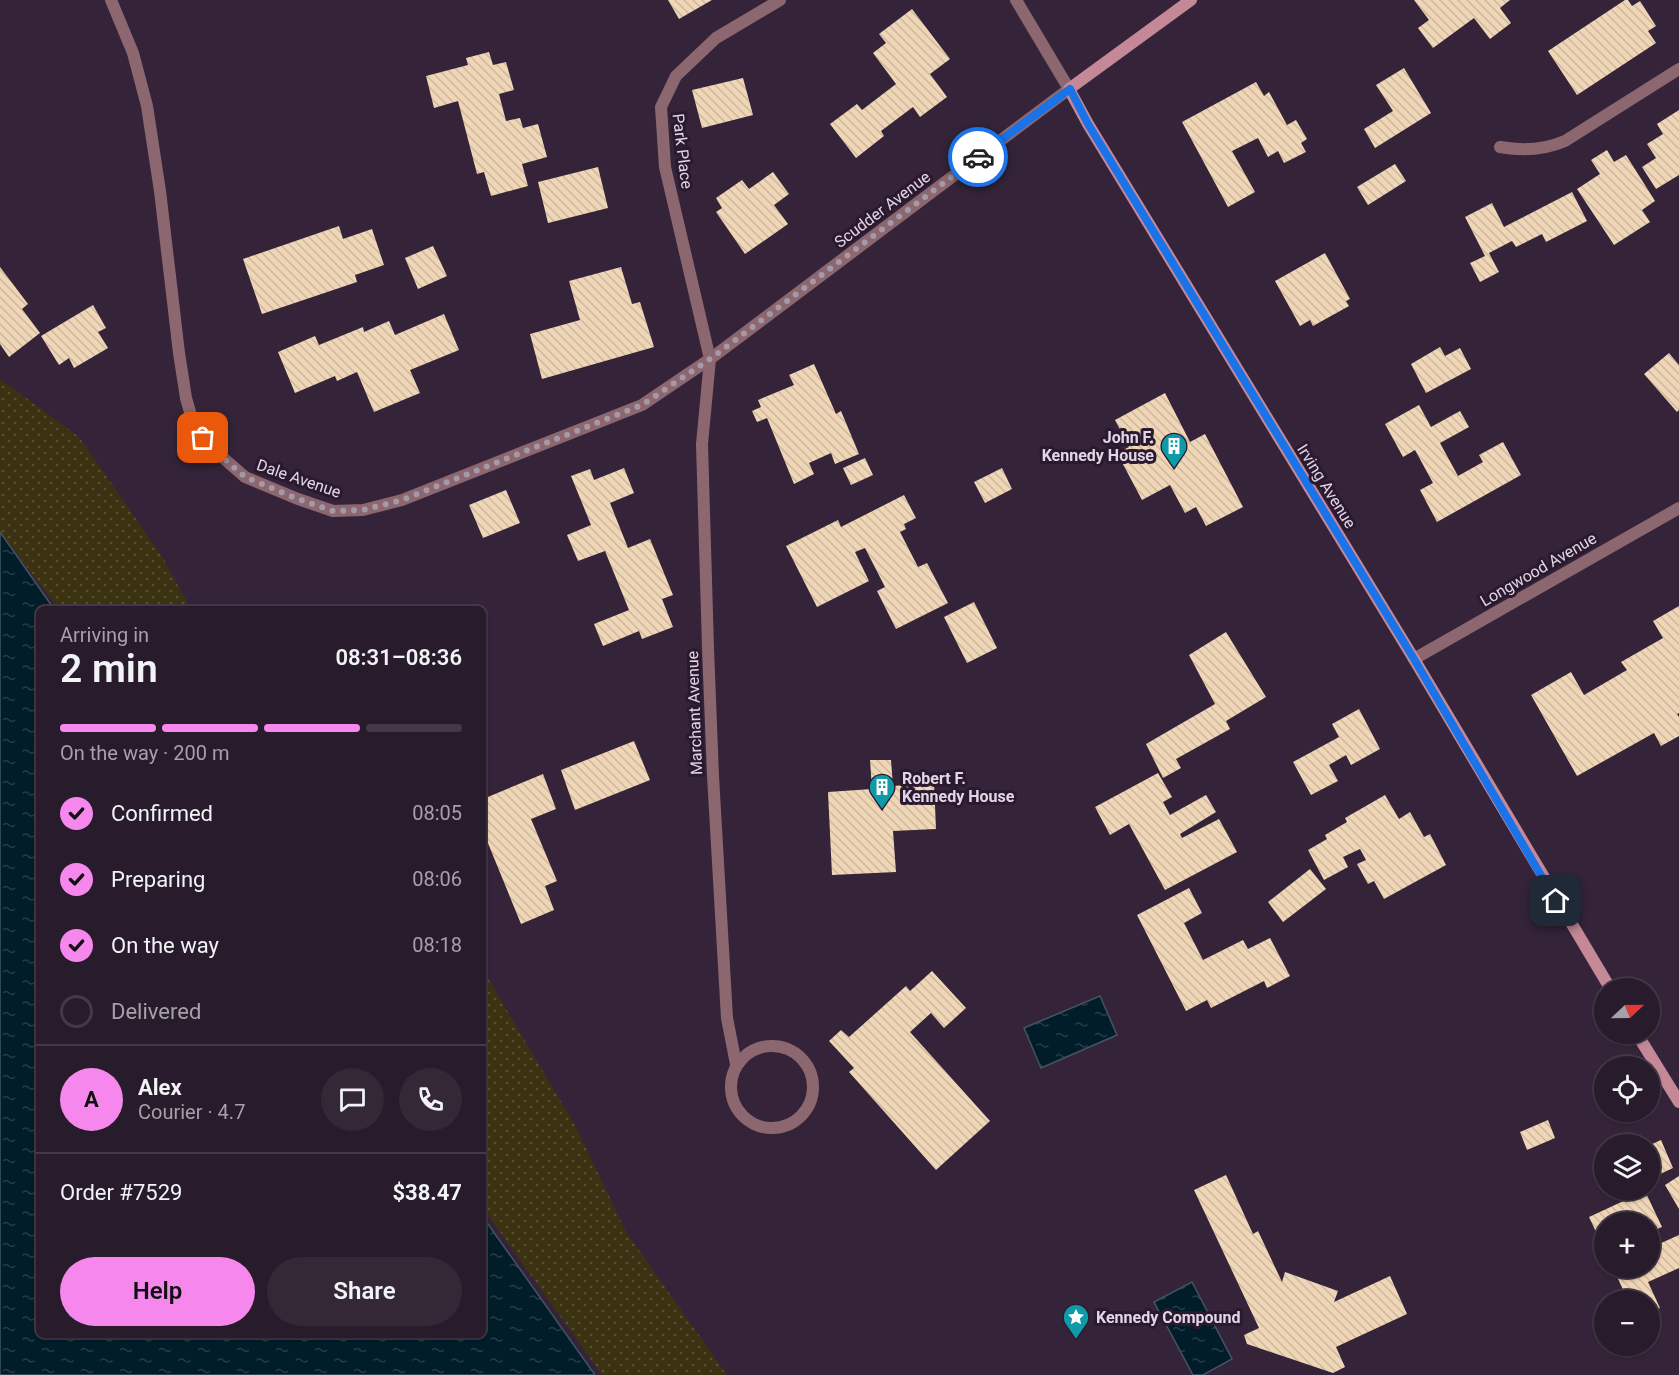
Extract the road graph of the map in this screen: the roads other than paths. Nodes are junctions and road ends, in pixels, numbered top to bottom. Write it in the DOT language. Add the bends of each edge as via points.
graph roads {
  1 [pos="111,0"];
  2 [pos="780,0"];
  3 [pos="1016,0"];
  4 [pos="1191,0"];
  5 [pos="1679,69"];
  6 [pos="1070,89"];
  7 [pos="1500,147"];
  8 [pos="710,359"];
  9 [pos="1679,508"];
  10 [pos="1414,659"];
  11 [pos="1604,978"];
  12 [pos="1643,1044"];
  13 [pos="736,1064"];
  14 [pos="1679,1102"];
  1 -- 8 [label="street, Dale Avenue" via="133,53 147,106 186,398 194,426 245,477 333,511 363,510 402,500 642,405"];
  2 -- 8 [label="street, Park Place" via="716,39 676,76 661,107 664,167"];
  3 -- 6 [label="street, Irving Avenue"];
  4 -- 6 [label="street, Scudder Avenue"];
  5 -- 7 [label="street" via="1565,141 1536,149"];
  6 -- 8 [label="street, Scudder Avenue"];
  6 -- 10 [label="street, Irving Avenue"];
  8 -- 13 [label="street, Marchant Avenue" via="702,444 707,638 726,1018"];
  9 -- 10 [label="street, Longwood Avenue"];
  10 -- 11 [label="street, Irving Avenue"];
  12 -- 14 [label="street"];
  13 -- 13 [label="street, Marchant Avenue" via="730,1093 744,1118 756,1126 784,1127 807,1109 813,1096 811,1074 800,1056 788,1048 759,1047"];
}
